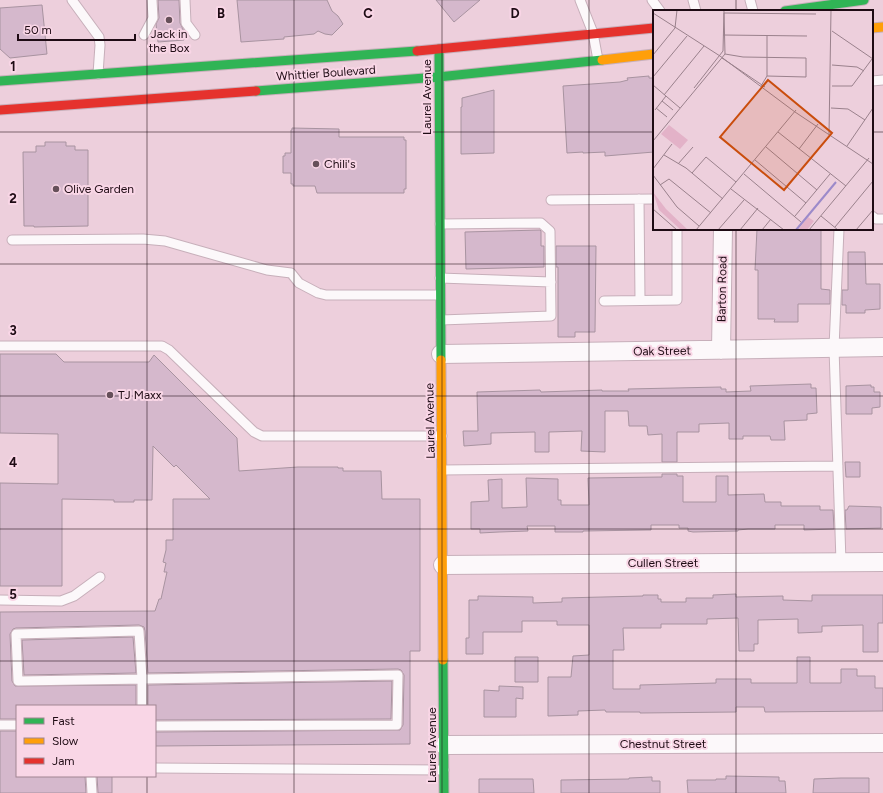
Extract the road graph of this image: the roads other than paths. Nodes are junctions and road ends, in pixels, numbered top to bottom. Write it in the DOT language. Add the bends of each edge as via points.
graph roads {
  1 [pos="72,0"];
  2 [pos="152,0"];
  3 [pos="185,0"];
  4 [pos="580,0"];
  5 [pos="652,0"];
  6 [pos="693,0"];
  7 [pos="750,0"];
  8 [pos="865,0"];
  9 [pos="659,10"];
  10 [pos="696,10"];
  11 [pos="753,10"];
  12 [pos="792,10"];
  13 [pos="869,10"];
  14 [pos="883,27"];
  15 [pos="653,28"];
  16 [pos="873,28"];
  17 [pos="593,34"];
  18 [pos="144,35"];
  19 [pos="195,35"];
  20 [pos="439,49"];
  21 [pos="653,54"];
  22 [pos="598,60"];
  23 [pos="98,74"];
  24 [pos="438,77"];
  25 [pos="883,80"];
  26 [pos="0,81"];
  27 [pos="873,81"];
  28 [pos="0,110"];
  29 [pos="639,199"];
  30 [pos="653,199"];
  31 [pos="551,200"];
  32 [pos="873,217"];
  33 [pos="883,219"];
  34 [pos="440,224"];
  35 [pos="677,230"];
  36 [pos="723,230"];
  37 [pos="839,230"];
  38 [pos="12,240"];
  39 [pos="440,278"];
  40 [pos="550,282"];
  41 [pos="440,295"];
  42 [pos="604,300"];
  43 [pos="640,300"];
  44 [pos="441,320"];
  45 [pos="0,346"];
  46 [pos="883,347"];
  47 [pos="834,348"];
  48 [pos="722,350"];
  49 [pos="441,354"];
  50 [pos="442,436"];
  51 [pos="838,466"];
  52 [pos="442,470"];
  53 [pos="841,562"];
  54 [pos="883,562"];
  55 [pos="443,565"];
  56 [pos="100,577"];
  57 [pos="0,600"];
  58 [pos="142,679"];
  59 [pos="142,705"];
  60 [pos="0,725"];
  61 [pos="16,725"];
  62 [pos="156,726"];
  63 [pos="883,743"];
  64 [pos="444,745"];
  65 [pos="156,768"];
  66 [pos="444,770"];
  67 [pos="91,777"];
  68 [pos="92,793"];
  69 [pos="444,793"];
  1 -- 23 [label="lane" via="99,37"];
  2 -- 18 [label="lane" via="153,18"];
  3 -- 19 [label="lane" via="186,23"];
  4 -- 17 [label="lane"];
  5 -- 9 [label="lane"];
  6 -- 10 [label="lane"];
  7 -- 11 [label="lane"];
  8 -- 12 [label="main road"];
  8 -- 13 [label="main road"];
  14 -- 16 [label="main road"];
  15 -- 17 [label="main road, Whittier Boulevard"];
  17 -- 20 [label="main road, Whittier Boulevard"];
  17 -- 22 [label="lane"];
  20 -- 23 [label="main road, Whittier Boulevard"];
  20 -- 24 [label="main road, Laurel Avenue"];
  21 -- 22 [label="main road, Whittier Boulevard"];
  22 -- 24 [label="main road, Whittier Boulevard"];
  23 -- 26 [label="main road, Whittier Boulevard"];
  24 -- 28 [label="main road, Whittier Boulevard"];
  24 -- 34 [label="main road, Laurel Avenue"];
  25 -- 27 [label="lane"];
  29 -- 30 [label="lane"];
  29 -- 31 [label="lane"];
  29 -- 43 [label="lane"];
  32 -- 33 [label="lane"];
  34 -- 39 [label="main road, Laurel Avenue"];
  34 -- 40 [label="lane" via="541,223 550,231"];
  35 -- 43 [label="lane" via="677,300"];
  36 -- 48 [label="street, Barton Road"];
  37 -- 47 [label="lane"];
  38 -- 41 [label="lane" via="165,241 267,270 291,273 299,284 322,294"];
  39 -- 40 [label="lane"];
  39 -- 41 [label="main road, Laurel Avenue"];
  40 -- 44 [label="lane" via="551,316"];
  41 -- 44 [label="main road, Laurel Avenue"];
  42 -- 43 [label="lane"];
  44 -- 49 [label="main road, Laurel Avenue"];
  45 -- 50 [label="lane" via="162,346 254,432 262,436"];
  46 -- 47 [label="street, Oak Street"];
  47 -- 48 [label="street, Oak Street"];
  47 -- 51 [label="lane"];
  48 -- 49 [label="street, Oak Street"];
  49 -- 50 [label="main road, Laurel Avenue"];
  50 -- 52 [label="main road, Laurel Avenue"];
  51 -- 52 [label="lane"];
  51 -- 53 [label="lane"];
  52 -- 55 [label="main road, Laurel Avenue"];
  53 -- 54 [label="street, Cullen Street"];
  53 -- 55 [label="street, Cullen Street"];
  55 -- 64 [label="main road, Laurel Avenue"];
  56 -- 57 [label="lane" via="74,596 61,601"];
  58 -- 58 [label="lane" via="18,681 16,634 139,631"];
  58 -- 59 [label="lane"];
  58 -- 62 [label="lane" via="398,675 397,725"];
  60 -- 61 [label="lane"];
  63 -- 64 [label="street, Chestnut Street"];
  64 -- 66 [label="main road, Laurel Avenue"];
  65 -- 66 [label="lane"];
  66 -- 69 [label="main road, Laurel Avenue"];
  67 -- 68 [label="lane"];
}
